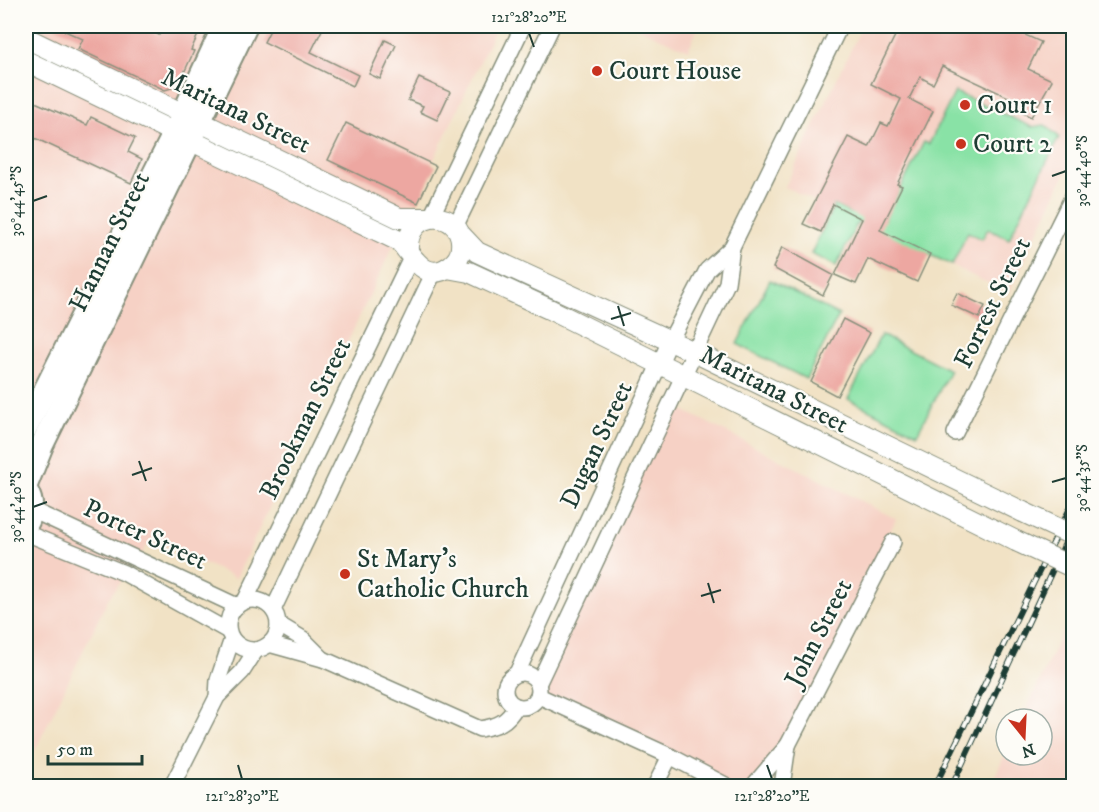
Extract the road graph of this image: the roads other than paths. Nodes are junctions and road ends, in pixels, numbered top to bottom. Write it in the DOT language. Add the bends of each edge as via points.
graph roads {
  1 [pos="224,26"];
  2 [pos="246,26"];
  3 [pos="523,26"];
  4 [pos="552,26"];
  5 [pos="840,26"];
  6 [pos="26,38"];
  7 [pos="26,61"];
  8 [pos="187,129"];
  9 [pos="457,164"];
  10 [pos="481,174"];
  11 [pos="1074,194"];
  12 [pos="429,218"];
  13 [pos="458,230"];
  14 [pos="732,247"];
  15 [pos="409,254"];
  16 [pos="441,270"];
  17 [pos="670,341"];
  18 [pos="692,351"];
  19 [pos="661,363"];
  20 [pos="682,374"];
  21 [pos="26,428"];
  22 [pos="955,433"];
  23 [pos="26,485"];
  24 [pos="28,508"];
  25 [pos="26,533"];
  26 [pos="1074,536"];
  27 [pos="893,543"];
  28 [pos="1074,568"];
  29 [pos="241,603"];
  30 [pos="275,617"];
  31 [pos="230,635"];
  32 [pos="262,647"];
  33 [pos="323,659"];
  34 [pos="517,672"];
  35 [pos="539,689"];
  36 [pos="217,697"];
  37 [pos="516,706"];
  38 [pos="789,745"];
  39 [pos="670,756"];
  40 [pos="171,786"];
  41 [pos="655,786"];
  42 [pos="727,786"];
  43 [pos="753,786"];
  44 [pos="782,786"];
  1 -- 8 [label="highway, Hannan Street"];
  2 -- 8 [label="highway, Hannan Street"];
  3 -- 9 [label="street"];
  4 -- 10 [label="street"];
  5 -- 14 [label="street, Dugan Street"];
  6 -- 8 [label="main road, Maritana Street"];
  7 -- 8 [label="main road, Maritana Street"];
  8 -- 12 [label="main road, Maritana Street" via="399,218"];
  8 -- 15 [label="main road, Maritana Street" via="399,241"];
  8 -- 21 [label="highway, Hannan Street"];
  8 -- 23 [label="highway, Hannan Street"];
  9 -- 10 [label="street"];
  9 -- 12 [label="street"];
  10 -- 13 [label="street"];
  11 -- 22 [label="street, Forrest Street"];
  12 -- 13 [label="main road" via="449,221"];
  12 -- 15 [label="main road" via="415,225 410,233"];
  13 -- 16 [label="main road" via="460,253"];
  13 -- 17 [label="main road, Maritana Street" via="477,252"];
  14 -- 17 [label="street, Dugan Street" via="707,270"];
  14 -- 18 [label="street, Dugan Street" via="727,283"];
  15 -- 16 [label="main road" via="417,265"];
  15 -- 29 [label="street, Brookman Street"];
  16 -- 19 [label="main road, Maritana Street" via="469,272"];
  16 -- 30 [label="street, Brookman Street"];
  17 -- 18 [label="main road, Maritana Street"];
  17 -- 19 [label="street, Dugan Street"];
  18 -- 20 [label="street, Dugan Street"];
  18 -- 26 [label="main road, Maritana Street, bridge"];
  19 -- 20 [label="main road, Maritana Street"];
  19 -- 34 [label="street, Dugan Street"];
  20 -- 28 [label="main road, Maritana Street, bridge"];
  20 -- 35 [label="street, Dugan Street"];
  24 -- 29 [label="street, Porter Street"];
  25 -- 31 [label="street, Porter Street" via="124,573"];
  27 -- 38 [label="street, John Street"];
  29 -- 30 [label="street" via="263,602"];
  29 -- 31 [label="street" via="231,612"];
  30 -- 32 [label="street" via="277,634"];
  30 -- 33 [label="street"];
  31 -- 32 [label="street" via="238,646"];
  31 -- 36 [label="street"];
  32 -- 33 [label="street"];
  32 -- 36 [label="street"];
  33 -- 37 [label="street" via="480,729 509,719"];
  34 -- 35 [label="street" via="530,674"];
  34 -- 37 [label="street" via="510,677 505,693"];
  35 -- 37 [label="street" via="534,704"];
  35 -- 39 [label="street"];
  36 -- 40 [label="street"];
  38 -- 43 [label="street, John Street"];
  38 -- 44 [label="street, John Street"];
  39 -- 41 [label="street"];
  39 -- 42 [label="street"];
}
